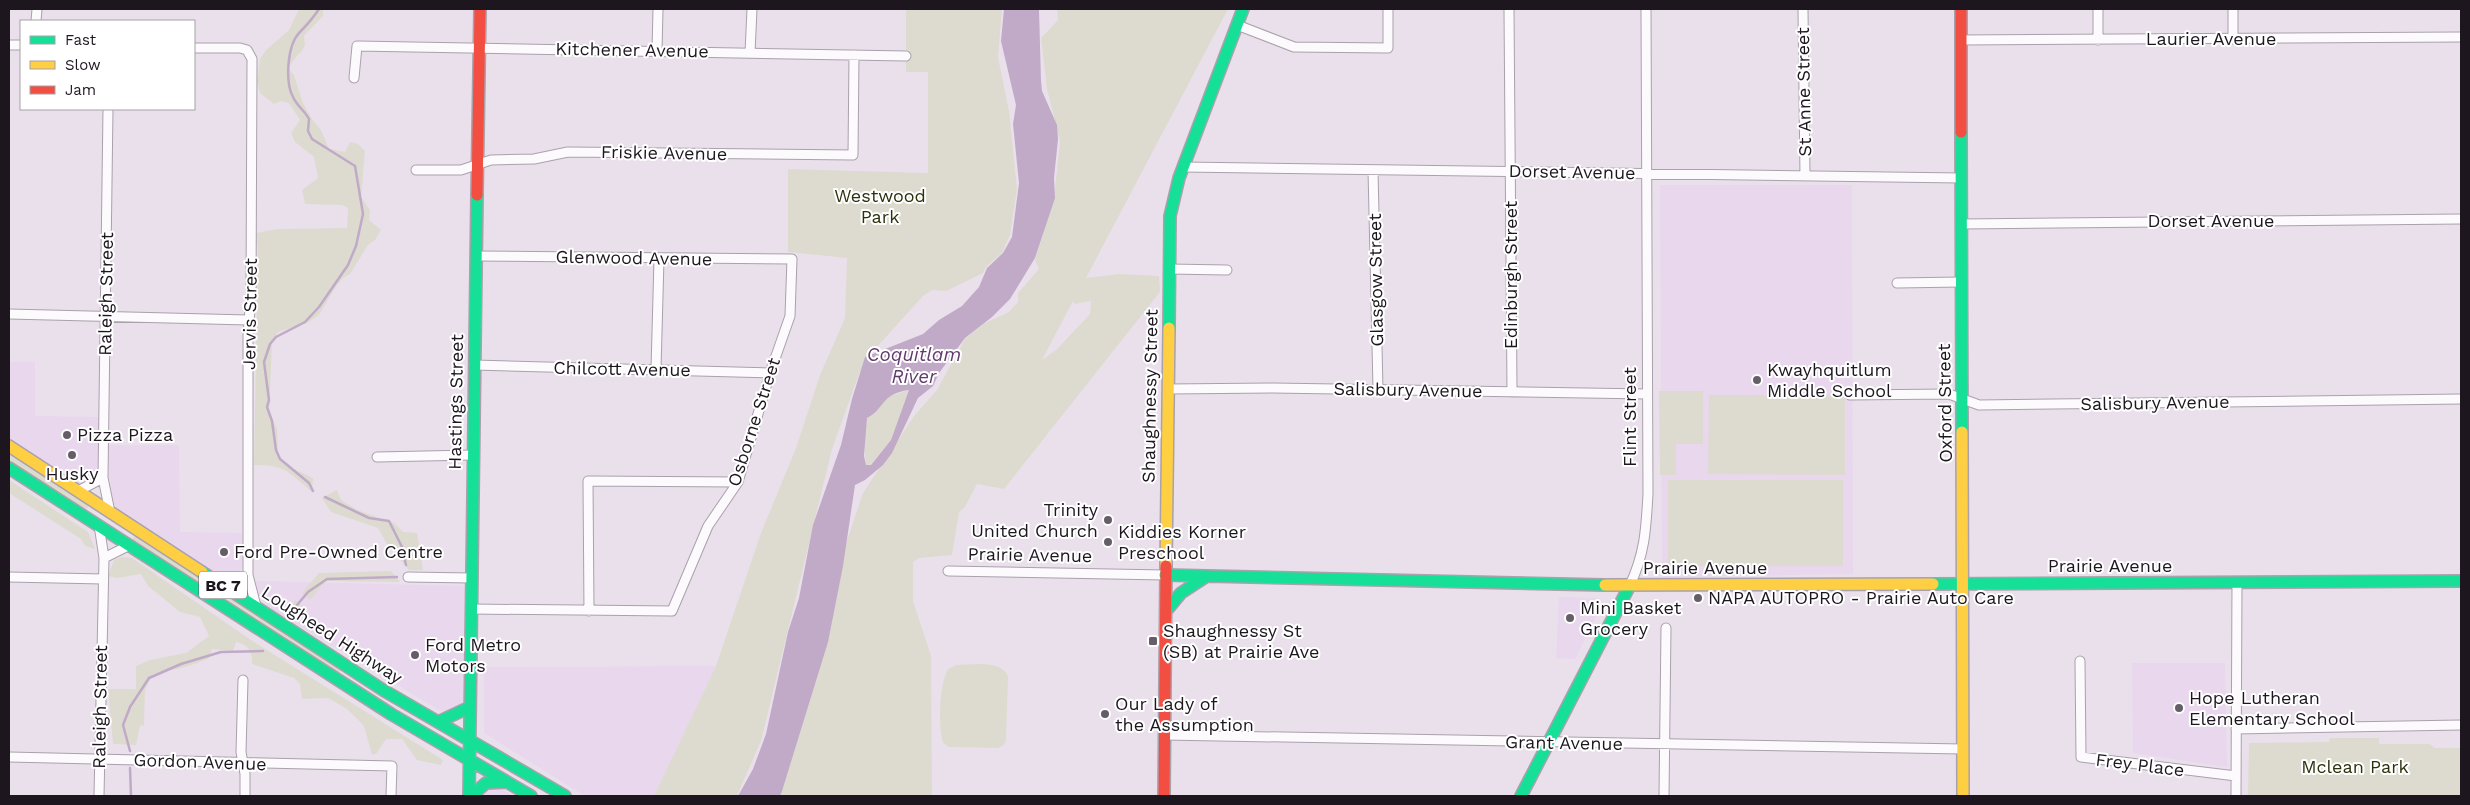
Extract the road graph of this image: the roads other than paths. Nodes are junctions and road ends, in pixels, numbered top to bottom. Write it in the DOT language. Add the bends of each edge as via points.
graph roads {
  1 [pos="480,9"];
  2 [pos="658,9"];
  3 [pos="752,9"];
  4 [pos="1243,9"];
  5 [pos="1388,9"];
  6 [pos="1509,9"];
  7 [pos="1646,9"];
  8 [pos="1803,9"];
  9 [pos="1961,9"];
  10 [pos="2098,9"];
  11 [pos="2233,9"];
  12 [pos="1237,25"];
  13 [pos="2461,37"];
  14 [pos="2233,39"];
  15 [pos="1961,40"];
  16 [pos="2098,40"];
  17 [pos="479,47"];
  18 [pos="195,48"];
  19 [pos="657,51"];
  20 [pos="750,53"];
  21 [pos="854,55"];
  22 [pos="906,56"];
  23 [pos="354,78"];
  24 [pos="108,110"];
  25 [pos="477,165"];
  26 [pos="1183,167"];
  27 [pos="416,170"];
  28 [pos="1373,170"];
  29 [pos="1510,171"];
  30 [pos="1648,173"];
  31 [pos="1805,176"];
  32 [pos="1961,178"];
  33 [pos="2461,219"];
  34 [pos="1961,224"];
  35 [pos="476,256"];
  36 [pos="659,259"];
  37 [pos="792,259"];
  38 [pos="1169,270"];
  39 [pos="1227,270"];
  40 [pos="1961,282"];
  41 [pos="1898,283"];
  42 [pos="9,314"];
  43 [pos="106,317"];
  44 [pos="248,320"];
  45 [pos="474,365"];
  46 [pos="656,369"];
  47 [pos="770,373"];
  48 [pos="1168,389"];
  49 [pos="1378,390"];
  50 [pos="1512,392"];
  51 [pos="1647,394"];
  52 [pos="1850,395"];
  53 [pos="1963,399"];
  54 [pos="2461,399"];
  55 [pos="9,446"];
  56 [pos="472,455"];
  57 [pos="377,457"];
  58 [pos="9,468"];
  59 [pos="103,478"];
  60 [pos="738,482"];
  61 [pos="78,491"];
  62 [pos="110,512"];
  63 [pos="98,525"];
  64 [pos="130,545"];
  65 [pos="104,558"];
  66 [pos="948,572"];
  67 [pos="248,575"];
  68 [pos="1165,575"];
  69 [pos="1207,576"];
  70 [pos="9,577"];
  71 [pos="408,577"];
  72 [pos="103,578"];
  73 [pos="471,578"];
  74 [pos="2461,582"];
  75 [pos="2237,583"];
  76 [pos="222,584"];
  77 [pos="1964,584"];
  78 [pos="1630,586"];
  79 [pos="256,606"];
  80 [pos="471,609"];
  81 [pos="589,611"];
  82 [pos="1166,611"];
  83 [pos="1666,628"];
  84 [pos="2080,661"];
  85 [pos="243,680"];
  86 [pos="470,707"];
  87 [pos="438,722"];
  88 [pos="2461,725"];
  89 [pos="2236,729"];
  90 [pos="1164,735"];
  91 [pos="469,740"];
  92 [pos="1548,742"];
  93 [pos="1665,745"];
  94 [pos="1963,749"];
  95 [pos="9,757"];
  96 [pos="99,758"];
  97 [pos="469,760"];
  98 [pos="243,763"];
  99 [pos="2236,776"];
  100 [pos="508,782"];
  101 [pos="99,796"];
  102 [pos="245,796"];
  103 [pos="391,796"];
  104 [pos="470,796"];
  105 [pos="531,796"];
  106 [pos="565,796"];
  107 [pos="1164,796"];
  108 [pos="1521,796"];
  109 [pos="1664,796"];
  110 [pos="1963,796"];
  111 [pos="2236,796"];
  1 -- 17 [label="main road, Hastings Street"];
  2 -- 19 [label="street"];
  3 -- 20 [label="street"];
  4 -- 12 [label="main road, Shaughnessy Street"];
  5 -- 12 [label="street" via="1388,48 1294,47"];
  6 -- 29 [label="street, Edinburgh Street"];
  7 -- 30 [label="street, Flint Street"];
  8 -- 31 [label="street, St Anne Street"];
  9 -- 15 [label="main road, Oxford Street"];
  10 -- 16 [label="street"];
  11 -- 14 [label="street"];
  12 -- 26 [label="main road, Shaughnessy Street"];
  13 -- 14 [label="street, Laurier Avenue"];
  14 -- 16 [label="street, Laurier Avenue"];
  15 -- 16 [label="street, Laurier Avenue"];
  15 -- 32 [label="main road, Oxford Street"];
  17 -- 19 [label="street, Kitchener Avenue"];
  17 -- 23 [label="street, Kitchener Avenue" via="357,46"];
  17 -- 25 [label="main road, Hastings Street"];
  18 -- 44 [label="street, Jervis Street" via="240,48 250,53 252,59 251,296"];
  19 -- 20 [label="street, Kitchener Avenue"];
  20 -- 21 [label="street, Kitchener Avenue"];
  21 -- 22 [label="street, Kitchener Avenue"];
  21 -- 25 [label="street, Friskie Avenue" via="853,155 568,152 534,159 492,160"];
  24 -- 43 [label="street, Raleigh Street"];
  25 -- 27 [label="street, Friskie Avenue" via="461,170"];
  25 -- 35 [label="main road, Hastings Street"];
  26 -- 28 [label="street, Dorset Avenue"];
  26 -- 38 [label="main road, Shaughnessy Street" via="1172,203"];
  28 -- 29 [label="street, Dorset Avenue"];
  28 -- 49 [label="street, Glasgow Street"];
  29 -- 30 [label="street, Dorset Avenue"];
  29 -- 50 [label="street, Edinburgh Street"];
  30 -- 31 [label="street, Dorset Avenue"];
  30 -- 51 [label="street, Flint Street"];
  31 -- 32 [label="street, Dorset Avenue"];
  32 -- 34 [label="main road, Oxford Street"];
  33 -- 34 [label="street, Dorset Avenue"];
  34 -- 40 [label="main road, Oxford Street"];
  35 -- 36 [label="street, Glenwood Avenue"];
  35 -- 45 [label="main road, Hastings Street"];
  36 -- 37 [label="street, Glenwood Avenue"];
  36 -- 46 [label="street"];
  37 -- 47 [label="street, Osborne Street" via="790,316"];
  38 -- 39 [label="street"];
  38 -- 48 [label="main road, Shaughnessy Street"];
  40 -- 41 [label="street"];
  40 -- 53 [label="main road, Oxford Street"];
  42 -- 43 [label="street"];
  43 -- 44 [label="street"];
  43 -- 59 [label="street, Raleigh Street"];
  44 -- 67 [label="street, Jervis Street"];
  45 -- 46 [label="street, Chilcott Avenue"];
  45 -- 56 [label="main road, Hastings Street"];
  46 -- 47 [label="street, Chilcott Avenue"];
  47 -- 60 [label="street, Osborne Street"];
  48 -- 49 [label="street, Salisbury Avenue"];
  48 -- 68 [label="main road, Shaughnessy Street"];
  49 -- 50 [label="street, Salisbury Avenue"];
  50 -- 51 [label="street, Salisbury Avenue"];
  51 -- 78 [label="street, Flint Street" via="1646,538 1640,564"];
  52 -- 53 [label="street, Salisbury Avenue" via="1949,394"];
  53 -- 54 [label="street, Salisbury Avenue" via="1979,406"];
  53 -- 77 [label="main road, Oxford Street"];
  55 -- 61 [label="main road, Lougheed Highway / BC 7"];
  56 -- 57 [label="street"];
  56 -- 73 [label="main road, Hastings Street"];
  58 -- 63 [label="main road, Lougheed Highway / BC 7"];
  59 -- 61 [label="street"];
  59 -- 62 [label="street, Raleigh Street"];
  60 -- 81 [label="street, Osborne Street" via="708,526 672,611"];
  60 -- 81 [label="street" via="588,482"];
  61 -- 62 [label="main road, Lougheed Highway / BC 7"];
  62 -- 76 [label="main road, Lougheed Highway / BC 7"];
  63 -- 64 [label="main road, Lougheed Highway / BC 7"];
  63 -- 65 [label="street, Raleigh Street"];
  64 -- 65 [label="street"];
  64 -- 97 [label="main road, Lougheed Highway / BC 7" via="391,714"];
  65 -- 72 [label="street, Raleigh Street"];
  66 -- 68 [label="street, Prairie Avenue"];
  67 -- 76 [label="street"];
  67 -- 79 [label="street, Jervis Street"];
  68 -- 69 [label="main road, Prairie Avenue"];
  68 -- 82 [label="main road, Shaughnessy Street"];
  69 -- 78 [label="main road, Prairie Avenue"];
  69 -- 82 [label="main road" via="1181,594"];
  70 -- 72 [label="street"];
  71 -- 73 [label="street"];
  72 -- 96 [label="street, Raleigh Street"];
  73 -- 80 [label="main road, Hastings Street"];
  74 -- 75 [label="main road, Prairie Avenue"];
  75 -- 77 [label="main road, Prairie Avenue"];
  75 -- 89 [label="street"];
  76 -- 79 [label="main road, Lougheed Highway / BC 7"];
  77 -- 78 [label="main road, Prairie Avenue"];
  77 -- 94 [label="main road, Oxford Street"];
  78 -- 92 [label="main road, Flint Street"];
  79 -- 87 [label="main road, Lougheed Highway / BC 7"];
  80 -- 81 [label="street, Osborne Street"];
  80 -- 86 [label="main road, Hastings Street"];
  82 -- 90 [label="main road, Shaughnessy Street"];
  83 -- 93 [label="street"];
  84 -- 99 [label="street, Frey Place" via="2081,757"];
  85 -- 98 [label="street"];
  86 -- 87 [label="main road"];
  86 -- 91 [label="main road, Hastings Street"];
  87 -- 91 [label="main road, Lougheed Highway / BC 7"];
  88 -- 89 [label="street"];
  89 -- 99 [label="street"];
  90 -- 92 [label="street, Grant Avenue"];
  90 -- 107 [label="main road, Shaughnessy Street"];
  91 -- 97 [label="main road, Hastings Street"];
  91 -- 106 [label="main road, Lougheed Highway / BC 7"];
  92 -- 93 [label="street, Grant Avenue"];
  92 -- 108 [label="main road, Flint Street"];
  93 -- 94 [label="street, Grant Avenue"];
  93 -- 109 [label="street"];
  94 -- 110 [label="main road, Oxford Street"];
  95 -- 96 [label="street, Gordon Avenue"];
  96 -- 98 [label="street, Gordon Avenue"];
  96 -- 101 [label="street, Raleigh Street"];
  97 -- 100 [label="main road, Lougheed Highway / BC 7"];
  97 -- 104 [label="main road, Hastings Street"];
  98 -- 102 [label="street"];
  98 -- 103 [label="street, Gordon Avenue" via="392,766"];
  99 -- 111 [label="street"];
  100 -- 104 [label="main road" via="488,782"];
  100 -- 105 [label="main road, Lougheed Highway / BC 7"];
}
